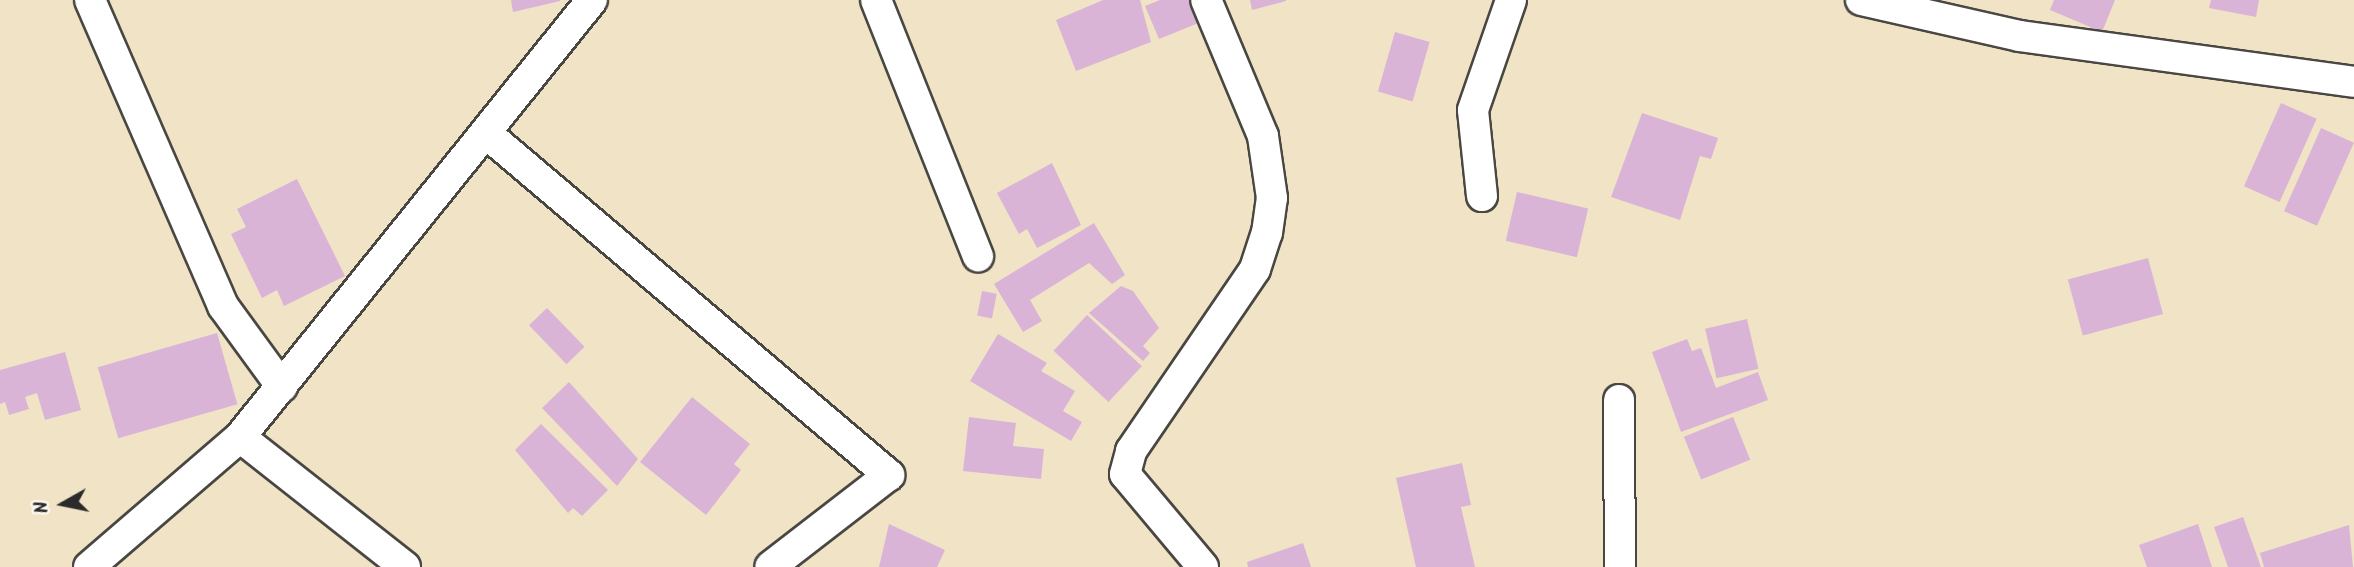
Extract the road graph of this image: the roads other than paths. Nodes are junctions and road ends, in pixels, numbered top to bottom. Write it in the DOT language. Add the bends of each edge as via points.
graph roads {
  1 [pos="90,0"];
  2 [pos="592,0"];
  3 [pos="876,0"];
  4 [pos="1206,0"];
  5 [pos="1511,0"];
  6 [pos="1861,0"];
  7 [pos="2354,82"];
  8 [pos="486,133"];
  9 [pos="1482,196"];
  10 [pos="978,256"];
  11 [pos="282,387"];
  12 [pos="1619,400"];
  13 [pos="240,438"];
  14 [pos="89,567"];
  15 [pos="405,567"];
  16 [pos="770,567"];
  17 [pos="1203,567"];
  18 [pos="1620,567"];
  1 -- 11 [label="street" via="223,306"];
  2 -- 8 [label="street"];
  3 -- 10 [label="street"];
  4 -- 17 [label="street" via="1263,136 1272,198 1267,233 1255,269 1131,451 1125,474"];
  5 -- 9 [label="street" via="1473,110"];
  6 -- 7 [label="street" via="2019,36"];
  8 -- 11 [label="street"];
  8 -- 16 [label="street" via="889,475"];
  11 -- 13 [label="street"];
  12 -- 18 [label="street"];
  13 -- 14 [label="street"];
  13 -- 15 [label="street"];
}
